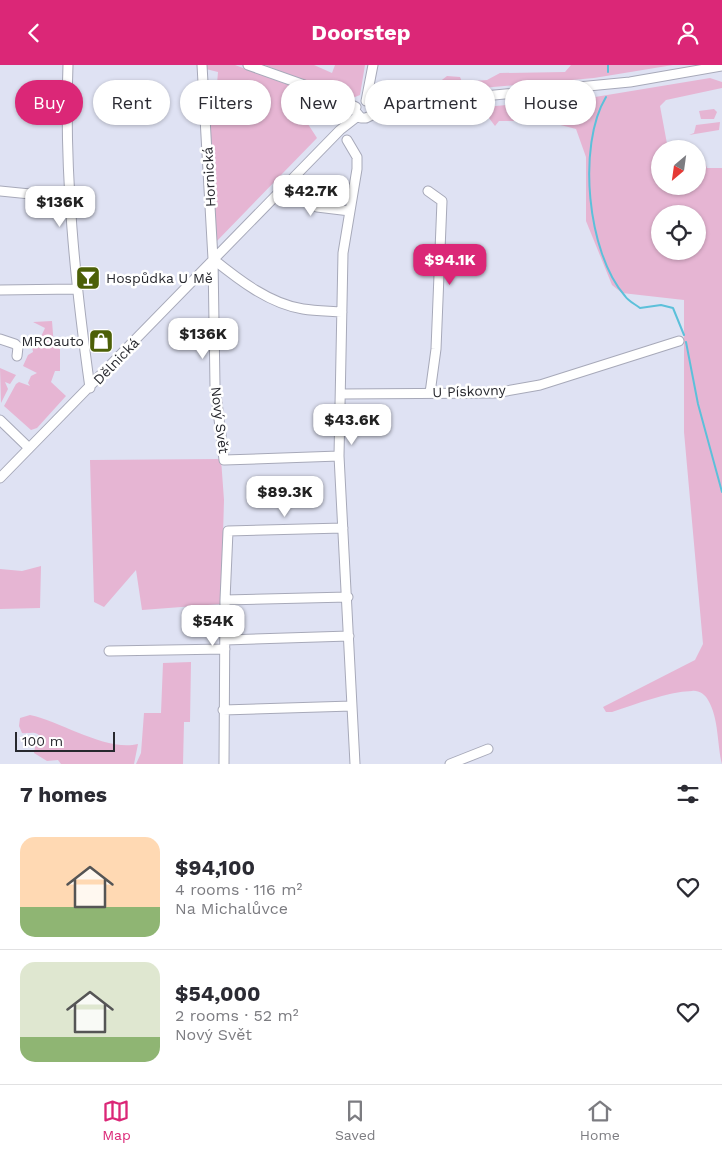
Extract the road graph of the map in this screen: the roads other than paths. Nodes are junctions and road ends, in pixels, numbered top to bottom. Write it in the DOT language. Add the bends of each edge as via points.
graph roads {
  1 [pos="68,65"];
  2 [pos="202,65"];
  3 [pos="248,65"];
  4 [pos="373,65"];
  5 [pos="722,66"];
  6 [pos="370,80"];
  7 [pos="495,95"];
  8 [pos="365,101"];
  9 [pos="357,111"];
  10 [pos="365,118"];
  11 [pos="347,140"];
  12 [pos="289,183"];
  13 [pos="0,191"];
  14 [pos="428,191"];
  15 [pos="70,198"];
  16 [pos="350,211"];
  17 [pos="213,259"];
  18 [pos="76,289"];
  19 [pos="0,290"];
  20 [pos="342,312"];
  21 [pos="0,339"];
  22 [pos="679,341"];
  23 [pos="17,356"];
  24 [pos="90,388"];
  25 [pos="430,393"];
  26 [pos="341,394"];
  27 [pos="0,420"];
  28 [pos="29,448"];
  29 [pos="339,456"];
  30 [pos="0,478"];
  31 [pos="343,528"];
  32 [pos="348,597"];
  33 [pos="225,600"];
  34 [pos="349,636"];
  35 [pos="225,644"];
  36 [pos="110,651"];
  37 [pos="352,706"];
  38 [pos="224,710"];
  39 [pos="488,749"];
  40 [pos="224,764"];
  41 [pos="355,764"];
  42 [pos="450,764"];
  1 -- 15 [label="street"];
  2 -- 17 [label="street, Hornická"];
  3 -- 9 [label="street" via="324,92"];
  4 -- 6 [label="street"];
  5 -- 7 [label="street" via="630,82"];
  8 -- 9 [label="street" via="358,103"];
  9 -- 10 [label="street"];
  9 -- 12 [label="street, Dělnická"];
  11 -- 16 [label="street" via="357,157"];
  12 -- 16 [label="street" via="317,207"];
  12 -- 17 [label="street, Dělnická"];
  13 -- 15 [label="street"];
  14 -- 25 [label="street" via="442,201 436,349"];
  15 -- 18 [label="street"];
  16 -- 20 [label="street" via="343,253"];
  17 -- 20 [label="street" via="267,296 286,304 303,309"];
  17 -- 24 [label="street, Dělnická"];
  17 -- 29 [label="street, Nový Svět" via="215,385 224,460"];
  18 -- 19 [label="street"];
  18 -- 24 [label="street"];
  20 -- 26 [label="street"];
  21 -- 23 [label="street" via="18,347"];
  22 -- 25 [label="street, U Pískovny" via="540,385 494,393"];
  24 -- 28 [label="street, Dělnická"];
  25 -- 26 [label="street, U Pískovny"];
  26 -- 29 [label="street"];
  27 -- 28 [label="street"];
  28 -- 30 [label="street, Dělnická"];
  29 -- 31 [label="street"];
  31 -- 32 [label="street"];
  31 -- 33 [label="street" via="228,531"];
  32 -- 33 [label="street"];
  32 -- 34 [label="street"];
  33 -- 35 [label="street"];
  34 -- 35 [label="street"];
  34 -- 37 [label="street"];
  35 -- 36 [label="street"];
  35 -- 38 [label="street"];
  37 -- 38 [label="street"];
  37 -- 41 [label="street"];
  38 -- 40 [label="street"];
  39 -- 42 [label="street"];
}
